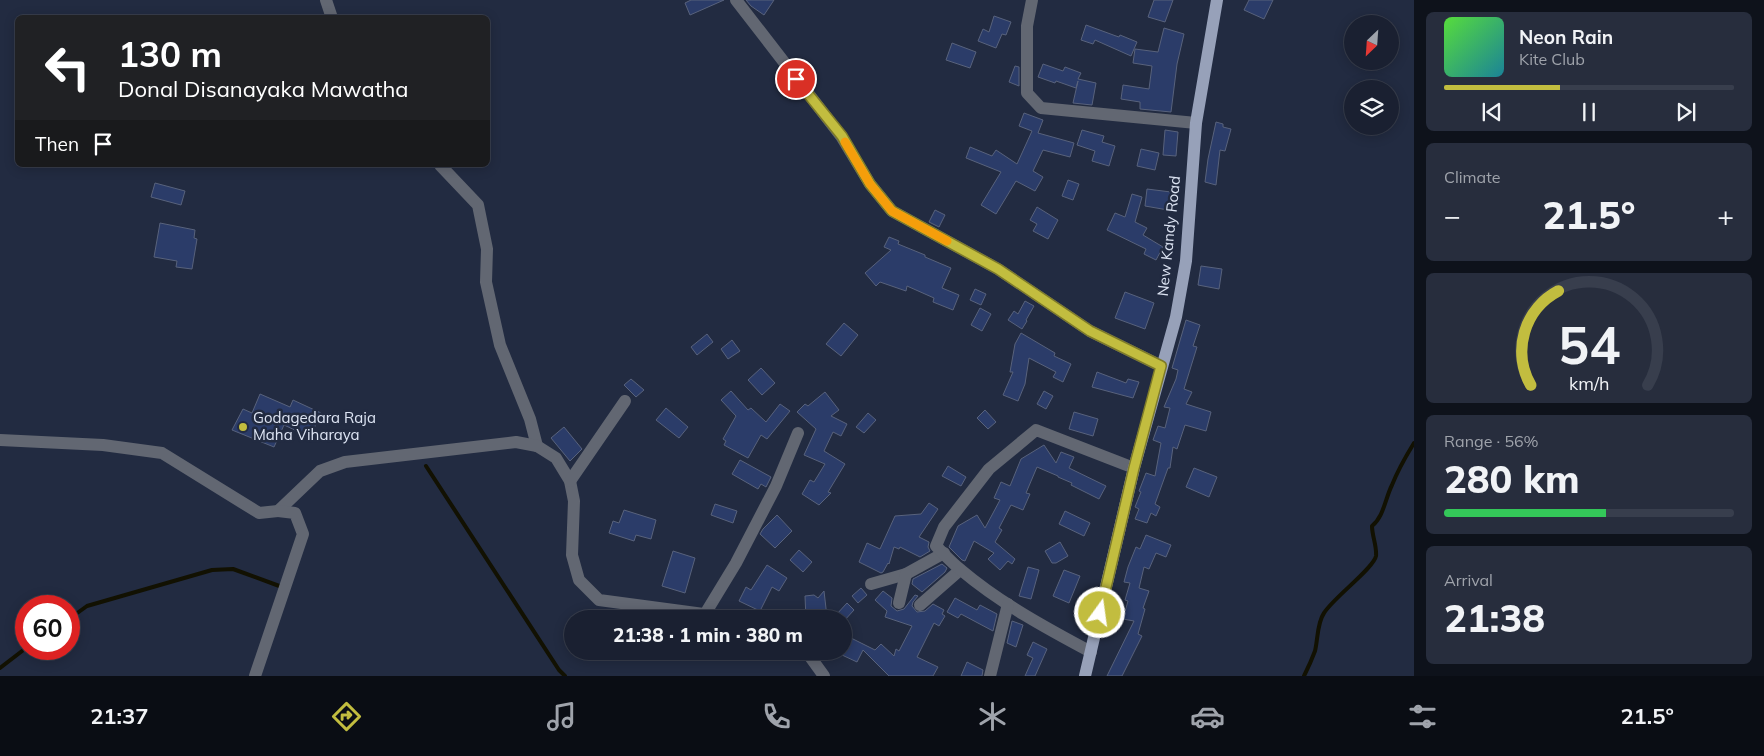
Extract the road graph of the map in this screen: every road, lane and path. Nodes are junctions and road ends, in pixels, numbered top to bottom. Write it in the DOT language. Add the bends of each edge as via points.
graph roads {
  1 [pos="326,0"];
  2 [pos="736,0"];
  3 [pos="1032,0"];
  4 [pos="1217,0"];
  5 [pos="331,15"];
  6 [pos="1196,123"];
  7 [pos="442,167"];
  8 [pos="1161,366"];
  9 [pos="625,401"];
  10 [pos="798,433"];
  11 [pos="0,440"];
  12 [pos="537,446"];
  13 [pos="1134,468"];
  14 [pos="570,481"];
  15 [pos="278,511"];
  16 [pos="944,553"];
  17 [pos="960,570"];
  18 [pos="906,574"];
  19 [pos="871,584"];
  20 [pos="899,603"];
  21 [pos="1008,604"];
  22 [pos="920,605"];
  23 [pos="675,610"];
  24 [pos="707,610"];
  25 [pos="1091,652"];
  26 [pos="812,660"];
  27 [pos="256,676"];
  28 [pos="824,676"];
  29 [pos="990,676"];
  30 [pos="1085,676"];
  1 -- 5 [label="street"];
  2 -- 8 [label="street" via="842,136 870,184 892,211 998,269 1090,331"];
  3 -- 6 [label="street" via="1027,26 1027,93 1041,108"];
  4 -- 6 [label="main road, New Kandy Road"];
  6 -- 8 [label="main road, New Kandy Road" via="1186,261 1176,317"];
  7 -- 12 [label="street" via="478,206 487,249 486,282 500,345 530,419"];
  8 -- 13 [label="main road, New Kandy Road"];
  9 -- 14 [label="street"];
  10 -- 24 [label="street" via="772,495"];
  11 -- 15 [label="street" via="103,445 162,453 259,513"];
  12 -- 14 [label="street" via="556,458"];
  12 -- 15 [label="street" via="516,442 345,462 320,471"];
  13 -- 16 [label="street" via="1036,430 989,469 944,527 936,546"];
  13 -- 25 [label="main road, New Kandy Road"];
  14 -- 23 [label="street" via="574,501 572,555 579,580 599,600"];
  15 -- 27 [label="street" via="295,513 303,534"];
  16 -- 17 [label="street"];
  16 -- 18 [label="street"];
  17 -- 21 [label="street"];
  17 -- 22 [label="street"];
  18 -- 19 [label="street"];
  18 -- 20 [label="street"];
  21 -- 25 [label="street"];
  21 -- 29 [label="street"];
  25 -- 30 [label="main road, New Kandy Road"];
  26 -- 28 [label="street"];
}
